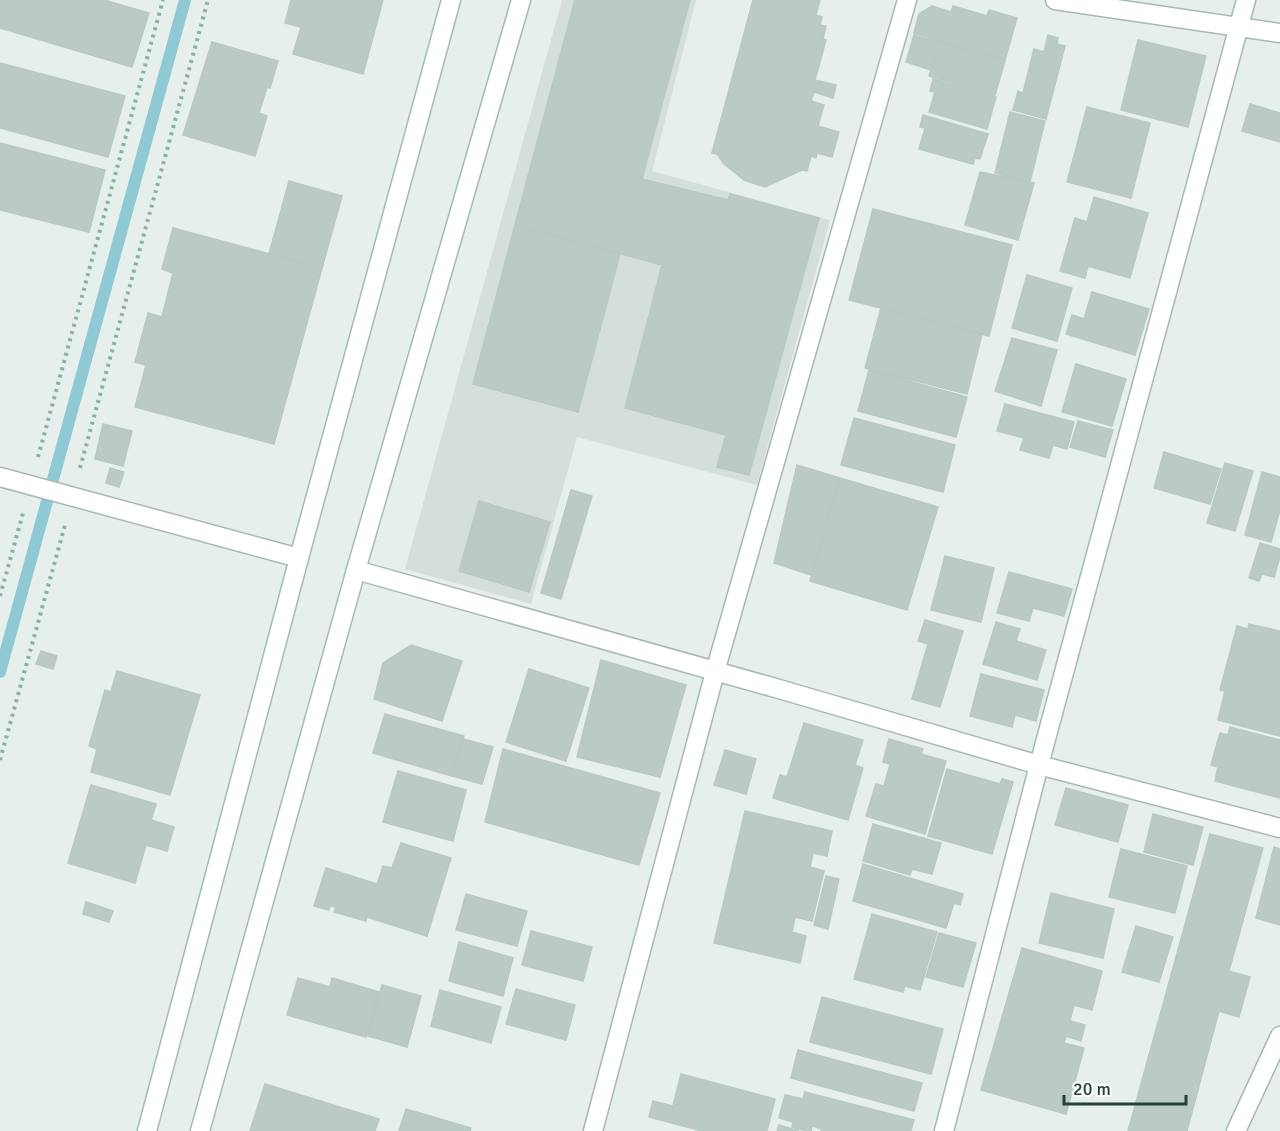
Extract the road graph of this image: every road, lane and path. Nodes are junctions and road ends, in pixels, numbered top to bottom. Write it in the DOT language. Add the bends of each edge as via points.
graph roads {
  1 [pos="162,0"];
  2 [pos="208,0"];
  3 [pos="451,0"];
  4 [pos="521,0"];
  5 [pos="908,0"];
  6 [pos="1055,0"];
  7 [pos="1246,0"];
  8 [pos="1238,27"];
  9 [pos="1280,33"];
  10 [pos="0,477"];
  11 [pos="33,486"];
  12 [pos="70,496"];
  13 [pos="299,558"];
  14 [pos="357,570"];
  15 [pos="0,596"];
  16 [pos="715,672"];
  17 [pos="0,760"];
  18 [pos="1039,765"];
  19 [pos="1280,828"];
  20 [pos="1280,1036"];
  21 [pos="147,1131"];
  22 [pos="200,1131"];
  23 [pos="593,1131"];
  24 [pos="944,1131"];
  25 [pos="1236,1131"];
  1 -- 11 [label="path"];
  2 -- 12 [label="path"];
  3 -- 13 [label="street"];
  4 -- 14 [label="street"];
  5 -- 16 [label="street"];
  6 -- 8 [label="street"];
  7 -- 8 [label="street"];
  8 -- 9 [label="street"];
  8 -- 18 [label="street"];
  10 -- 11 [label="street"];
  11 -- 12 [label="street"];
  11 -- 15 [label="path"];
  12 -- 13 [label="street"];
  12 -- 17 [label="path"];
  13 -- 21 [label="street"];
  14 -- 16 [label="street"];
  14 -- 22 [label="street"];
  16 -- 18 [label="street"];
  16 -- 23 [label="street"];
  18 -- 19 [label="street"];
  18 -- 24 [label="street"];
  20 -- 25 [label="street"];
}
